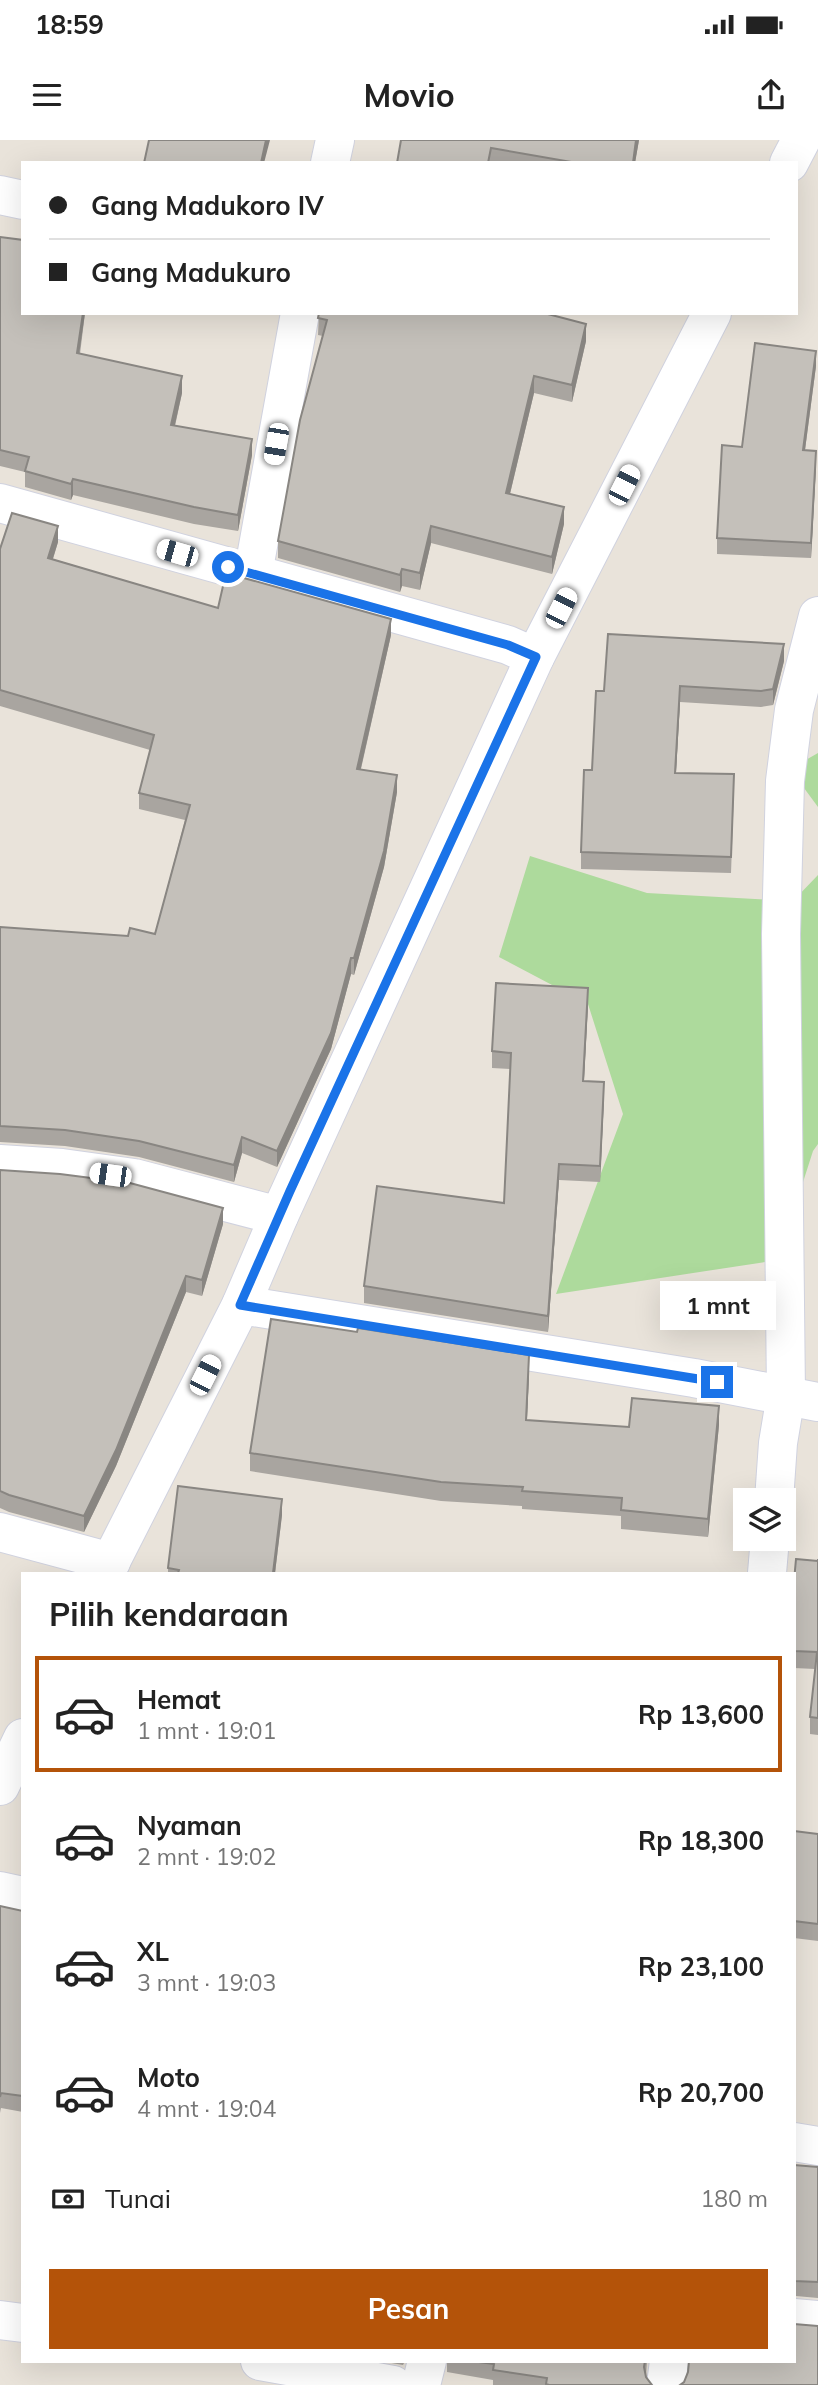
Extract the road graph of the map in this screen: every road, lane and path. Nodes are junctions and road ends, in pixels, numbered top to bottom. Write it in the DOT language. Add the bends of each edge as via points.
graph roads {
  1 [pos="335,140"];
  2 [pos="801,140"];
  3 [pos="330,161"];
  4 [pos="790,161"];
  5 [pos="0,195"];
  6 [pos="21,200"];
  7 [pos="300,315"];
  8 [pos="711,315"];
  9 [pos="0,503"];
  10 [pos="254,574"];
  11 [pos="818,616"];
  12 [pos="536,657"];
  13 [pos="0,1164"];
  14 [pos="279,1216"];
  15 [pos="240,1305"];
  16 [pos="802,1399"];
  17 [pos="775,1488"];
  18 [pos="0,1532"];
  19 [pos="769,1551"];
  20 [pos="108,1568"];
  21 [pos="767,1572"];
  22 [pos="21,1742"];
  23 [pos="0,1786"];
  24 [pos="0,1891"];
  25 [pos="21,1896"];
  26 [pos="796,2142"];
  27 [pos="818,2146"];
  28 [pos="796,2318"];
  29 [pos="0,2320"];
  30 [pos="818,2320"];
  31 [pos="21,2323"];
  32 [pos="271,2363"];
  33 [pos="426,2363"];
  34 [pos="669,2363"];
  35 [pos="393,2385"];
  36 [pos="421,2385"];
  37 [pos="666,2385"];
  1 -- 3 [label="street"];
  2 -- 4 [label="street"];
  5 -- 6 [label="street"];
  7 -- 10 [label="street"];
  8 -- 12 [label="street"];
  9 -- 10 [label="street"];
  10 -- 12 [label="street" via="508,645"];
  11 -- 16 [label="street" via="794,710 785,781 781,934"];
  12 -- 14 [label="street"];
  13 -- 14 [label="street" via="134,1178"];
  14 -- 15 [label="street"];
  15 -- 16 [label="street"];
  15 -- 20 [label="street"];
  16 -- 17 [label="street" via="778,1443"];
  18 -- 20 [label="street"];
  19 -- 21 [label="street"];
  22 -- 23 [label="street"];
  24 -- 25 [label="street"];
  26 -- 27 [label="street"];
  28 -- 30 [label="street"];
  29 -- 31 [label="street"];
  32 -- 35 [label="street"];
  33 -- 36 [label="street"];
  34 -- 37 [label="street"];
}
